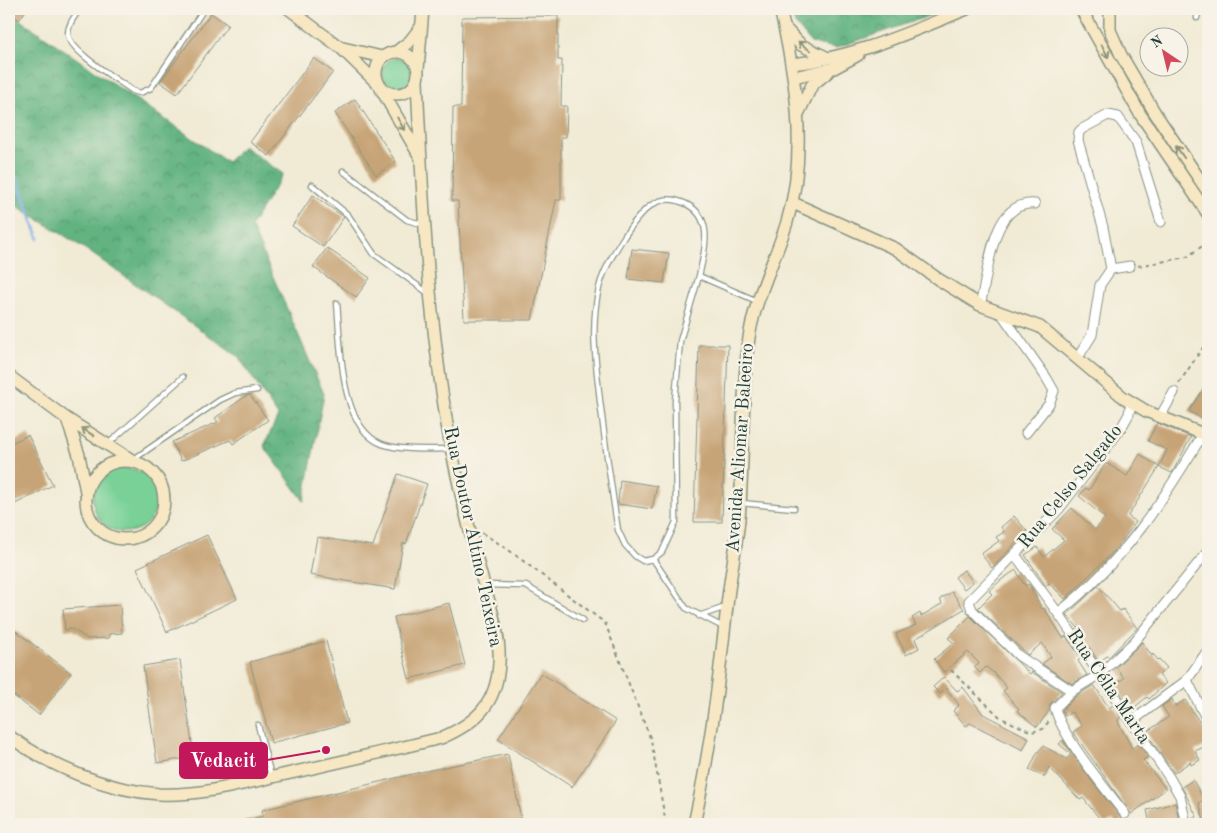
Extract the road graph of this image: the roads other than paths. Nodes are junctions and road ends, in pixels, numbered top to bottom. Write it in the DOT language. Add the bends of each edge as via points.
graph roads {
  1 [pos="80,9"];
  2 [pos="204,9"];
  3 [pos="289,9"];
  4 [pos="423,9"];
  5 [pos="780,9"];
  6 [pos="967,9"];
  7 [pos="1081,9"];
  8 [pos="1110,9"];
  9 [pos="1199,9"];
  10 [pos="1197,18"];
  11 [pos="421,27"];
  12 [pos="784,27"];
  13 [pos="341,48"];
  14 [pos="396,52"];
  15 [pos="382,57"];
  16 [pos="831,63"];
  17 [pos="792,64"];
  18 [pos="418,69"];
  19 [pos="794,77"];
  20 [pos="417,81"];
  21 [pos="379,86"];
  22 [pos="798,115"];
  23 [pos="421,159"];
  24 [pos="343,172"];
  25 [pos="312,185"];
  26 [pos="1208,192"];
  27 [pos="793,203"];
  28 [pos="1035,204"];
  29 [pos="1208,214"];
  30 [pos="1161,222"];
  31 [pos="426,225"];
  32 [pos="1130,266"];
  33 [pos="1111,269"];
  34 [pos="699,276"];
  35 [pos="431,295"];
  36 [pos="757,301"];
  37 [pos="337,303"];
  38 [pos="980,305"];
  39 [pos="1001,313"];
  40 [pos="1077,359"];
  41 [pos="9,376"];
  42 [pos="183,377"];
  43 [pos="257,390"];
  44 [pos="1174,392"];
  45 [pos="1131,401"];
  46 [pos="1160,417"];
  47 [pos="67,419"];
  48 [pos="1026,433"];
  49 [pos="1205,435"];
  50 [pos="107,445"];
  51 [pos="452,449"];
  52 [pos="136,462"];
  53 [pos="86,496"];
  54 [pos="740,503"];
  55 [pos="794,508"];
  56 [pos="1208,551"];
  57 [pos="1016,556"];
  58 [pos="653,559"];
  59 [pos="484,586"];
  60 [pos="726,607"];
  61 [pos="1058,613"];
  62 [pos="699,616"];
  63 [pos="583,620"];
  64 [pos="725,628"];
  65 [pos="1208,650"];
  66 [pos="1100,674"];
  67 [pos="1187,680"];
  68 [pos="1072,691"];
  69 [pos="1131,722"];
  70 [pos="1208,722"];
  71 [pos="258,725"];
  72 [pos="9,736"];
  73 [pos="271,777"];
  74 [pos="1124,814"];
  75 [pos="694,824"];
  76 [pos="1186,824"];
  1 -- 2 [label="lane" via="69,25 68,34 74,47 140,93 151,88"];
  3 -- 13 [label="street, Rua Doutor Altino Teixeira"];
  4 -- 11 [label="street"];
  5 -- 12 [label="street, Avenida Aliomar Baleeiro"];
  6 -- 16 [label="street"];
  7 -- 29 [label="street, one-way" via="1140,114"];
  26 -- 8 [label="street, one-way" via="1121,55 1110,30"];
  9 -- 10 [label="lane"];
  11 -- 14 [label="street"];
  11 -- 18 [label="street"];
  16 -- 12 [label="street, one-way" via="801,45"];
  12 -- 17 [label="street, Avenida Aliomar Baleeiro"];
  13 -- 15 [label="street"];
  13 -- 21 [label="street, Rua Doutor Altino Teixeira"];
  14 -- 15 [label="street"];
  14 -- 18 [label="street" via="407,54"];
  15 -- 21 [label="street" via="376,70"];
  16 -- 17 [label="street"];
  16 -- 19 [label="street"];
  16 -- 22 [label="street" via="812,85"];
  17 -- 19 [label="street, Avenida Aliomar Baleeiro"];
  18 -- 20 [label="street"];
  19 -- 22 [label="street, Avenida Aliomar Baleeiro"];
  20 -- 21 [label="street" via="407,92 393,95"];
  20 -- 23 [label="street, Rua Doutor Altino Teixeira"];
  21 -- 23 [label="street, Rua Doutor Altino Teixeira, one-way"];
  22 -- 27 [label="street, Avenida Aliomar Baleeiro" via="798,166"];
  23 -- 31 [label="street, Rua Doutor Altino Teixeira"];
  24 -- 31 [label="lane" via="407,220"];
  25 -- 35 [label="lane" via="348,216 374,254"];
  27 -- 36 [label="street, Avenida Aliomar Baleeiro"];
  27 -- 38 [label="street" via="889,245"];
  28 -- 38 [label="street" via="1025,203 1013,208 997,229"];
  30 -- 33 [label="street" via="1136,142 1118,117 1108,115 1082,129 1078,140 1103,227"];
  31 -- 35 [label="street, Rua Doutor Altino Teixeira"];
  32 -- 33 [label="street"];
  33 -- 40 [label="street" via="1100,285 1092,335"];
  34 -- 36 [label="lane"];
  34 -- 58 [label="lane" via="680,341 675,401 676,522 662,552"];
  34 -- 58 [label="lane" via="706,249 706,227 702,216 692,206 678,200 655,203 629,228 616,251 600,285 593,316 595,357 618,530 634,556 643,561"];
  35 -- 51 [label="street, Rua Doutor Altino Teixeira"];
  36 -- 54 [label="street, Avenida Aliomar Baleeiro" via="747,354"];
  37 -- 51 [label="lane" via="346,395 360,426 369,436 391,446"];
  38 -- 39 [label="street"];
  39 -- 40 [label="street" via="1040,327"];
  39 -- 48 [label="street" via="1054,391 1049,404"];
  40 -- 45 [label="street" via="1123,398"];
  41 -- 47 [label="street"];
  42 -- 50 [label="lane"];
  43 -- 52 [label="lane" via="235,393 220,400"];
  44 -- 46 [label="street"];
  45 -- 46 [label="street"];
  45 -- 57 [label="street, Rua Celso Salgado" via="1129,414 1120,430 1059,509"];
  46 -- 49 [label="street"];
  50 -- 47 [label="street, one-way"];
  47 -- 53 [label="street" via="79,455"];
  49 -- 61 [label="street" via="1134,539 1084,592"];
  50 -- 52 [label="street"];
  51 -- 59 [label="street, Rua Doutor Altino Teixeira"];
  52 -- 53 [label="street" via="126,461 105,467 90,484"];
  52 -- 53 [label="street" via="150,470 164,493 160,519 151,529 127,539 114,538 102,532 87,510"];
  54 -- 55 [label="lane"];
  54 -- 60 [label="street, Avenida Aliomar Baleeiro"];
  56 -- 66 [label="street" via="1134,642"];
  57 -- 61 [label="street, Rua Célia Marta"];
  57 -- 68 [label="street, Rua Celso Salgado" via="971,598 970,604 975,613 1019,656"];
  58 -- 62 [label="lane" via="686,608"];
  59 -- 63 [label="lane" via="526,586"];
  59 -- 73 [label="street, Rua Doutor Altino Teixeira" via="497,638 499,663 490,702 477,718 441,738"];
  60 -- 62 [label="lane"];
  60 -- 64 [label="street, Avenida Aliomar Baleeiro"];
  61 -- 66 [label="street, Rua Célia Marta"];
  62 -- 64 [label="lane"];
  64 -- 75 [label="street, Avenida Aliomar Baleeiro"];
  65 -- 67 [label="street"];
  66 -- 68 [label="street"];
  66 -- 69 [label="street, Rua Célia Marta"];
  67 -- 69 [label="street"];
  67 -- 70 [label="street"];
  68 -- 74 [label="street" via="1055,708 1058,717"];
  69 -- 76 [label="street, Rua Célia Marta" via="1180,796"];
  71 -- 73 [label="lane"];
  72 -- 73 [label="street, Rua Doutor Altino Teixeira" via="68,771 158,794 202,792"];
}
